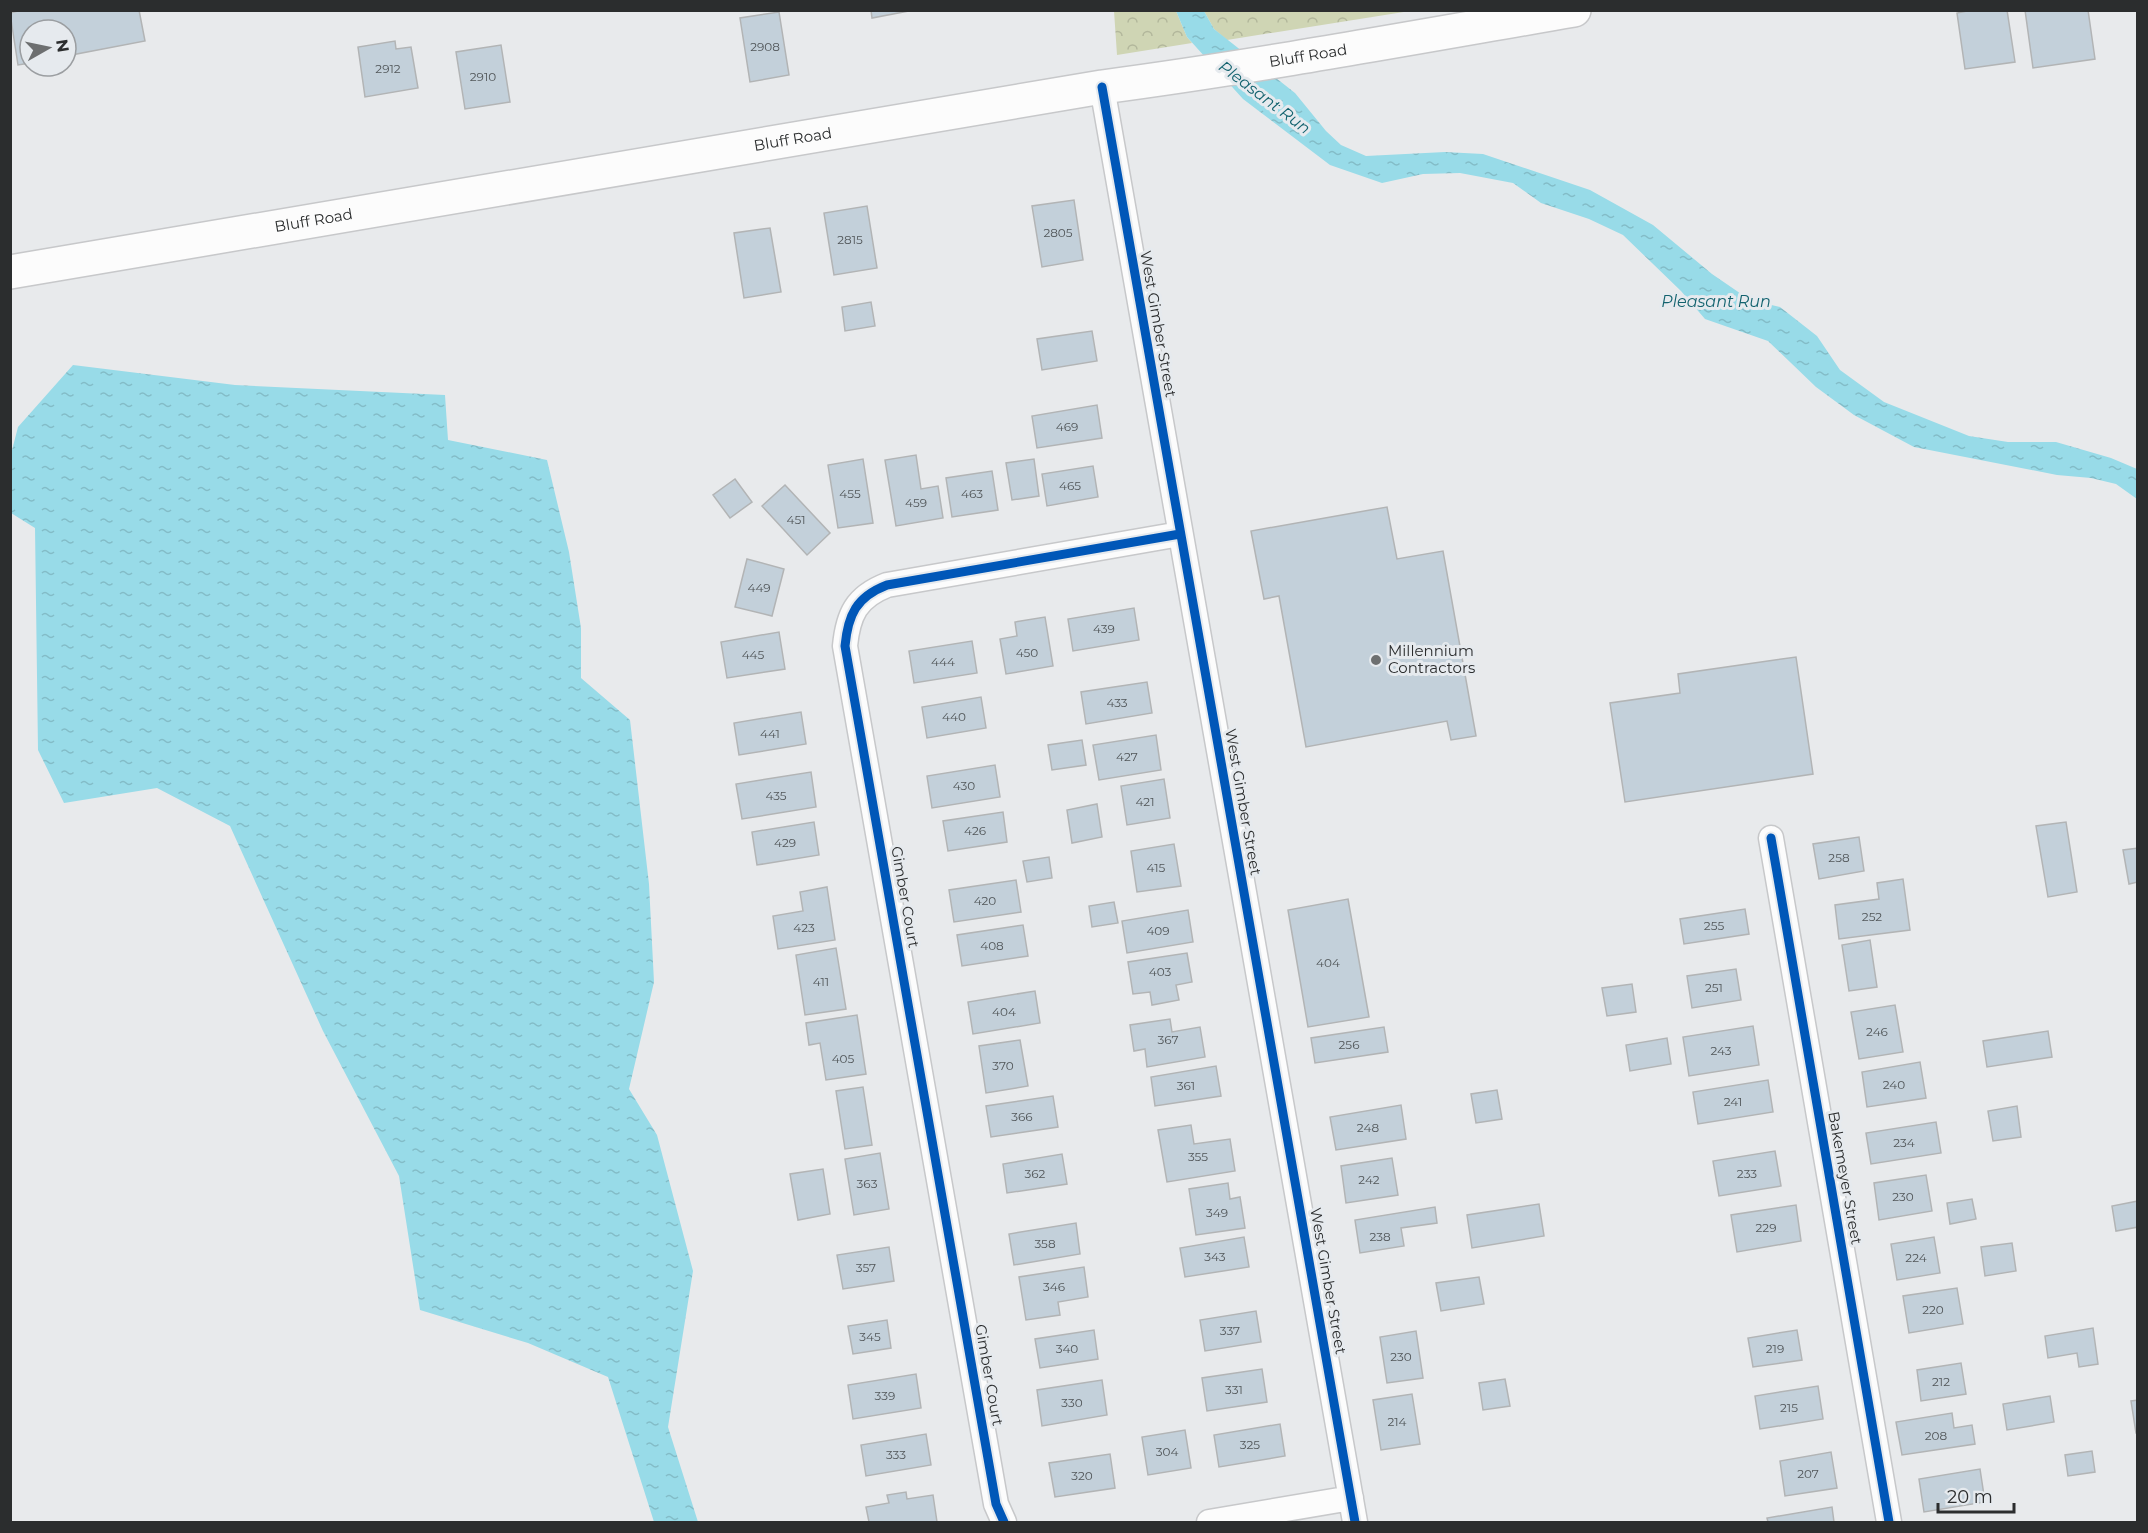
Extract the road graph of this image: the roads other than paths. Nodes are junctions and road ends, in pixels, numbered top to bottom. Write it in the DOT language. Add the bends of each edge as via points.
graph roads {
  1 [pos="1574,10"];
  2 [pos="1102,87"];
  3 [pos="10,272"];
  4 [pos="1180,534"];
  5 [pos="1772,838"];
  6 [pos="1351,1498"];
  7 [pos="1004,1522"];
  8 [pos="1209,1522"];
  9 [pos="1355,1522"];
  10 [pos="1889,1522"];
  1 -- 2 [label="main road, Bluff Road"];
  2 -- 3 [label="main road, Bluff Road"];
  2 -- 4 [label="street, West Gimber Street"];
  4 -- 6 [label="street, West Gimber Street"];
  4 -- 7 [label="street, Gimber Court" via="887,585 863,598 852,612 847,628 845,646 996,1504"];
  5 -- 10 [label="street, Bakemeyer Street"];
  6 -- 8 [label="street"];
  6 -- 9 [label="street, West Gimber Street"];
}
